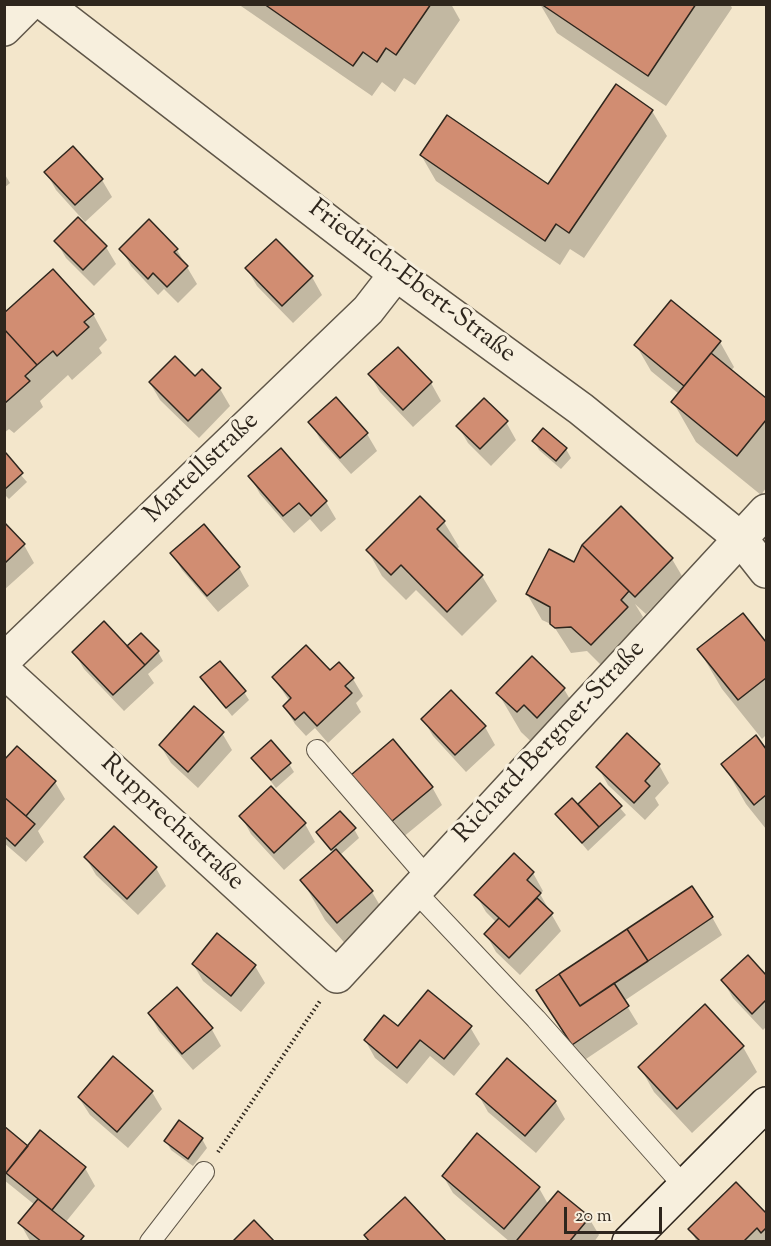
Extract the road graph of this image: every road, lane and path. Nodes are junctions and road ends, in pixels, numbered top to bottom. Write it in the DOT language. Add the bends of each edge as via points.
graph roads {
  1 [pos="29,4"];
  2 [pos="45,4"];
  3 [pos="4,29"];
  4 [pos="396,274"];
  5 [pos="766,511"];
  6 [pos="740,538"];
  7 [pos="766,572"];
  8 [pos="4,660"];
  9 [pos="4,671"];
  10 [pos="317,750"];
  11 [pos="421,884"];
  12 [pos="337,976"];
  13 [pos="766,1104"];
  14 [pos="204,1172"];
  15 [pos="683,1185"];
  16 [pos="150,1242"];
  17 [pos="629,1242"];
  1 -- 3 [label="street"];
  2 -- 4 [label="street, Friedrich-Ebert-Straße"];
  4 -- 6 [label="street, Friedrich-Ebert-Straße" via="581,409"];
  4 -- 8 [label="street, Martellstraße" via="368,310"];
  5 -- 6 [label="street, Richard-Bergner-Straße"];
  6 -- 7 [label="street, Friedrich-Ebert-Straße"];
  6 -- 11 [label="street, Richard-Bergner-Straße"];
  9 -- 12 [label="street, Rupprechtstraße"];
  10 -- 11 [label="lane"];
  11 -- 12 [label="street, Richard-Bergner-Straße"];
  11 -- 15 [label="lane"];
  12 -- 14 [label="path"];
  13 -- 15 [label="street"];
  14 -- 16 [label="lane"];
  15 -- 17 [label="street"];
}
